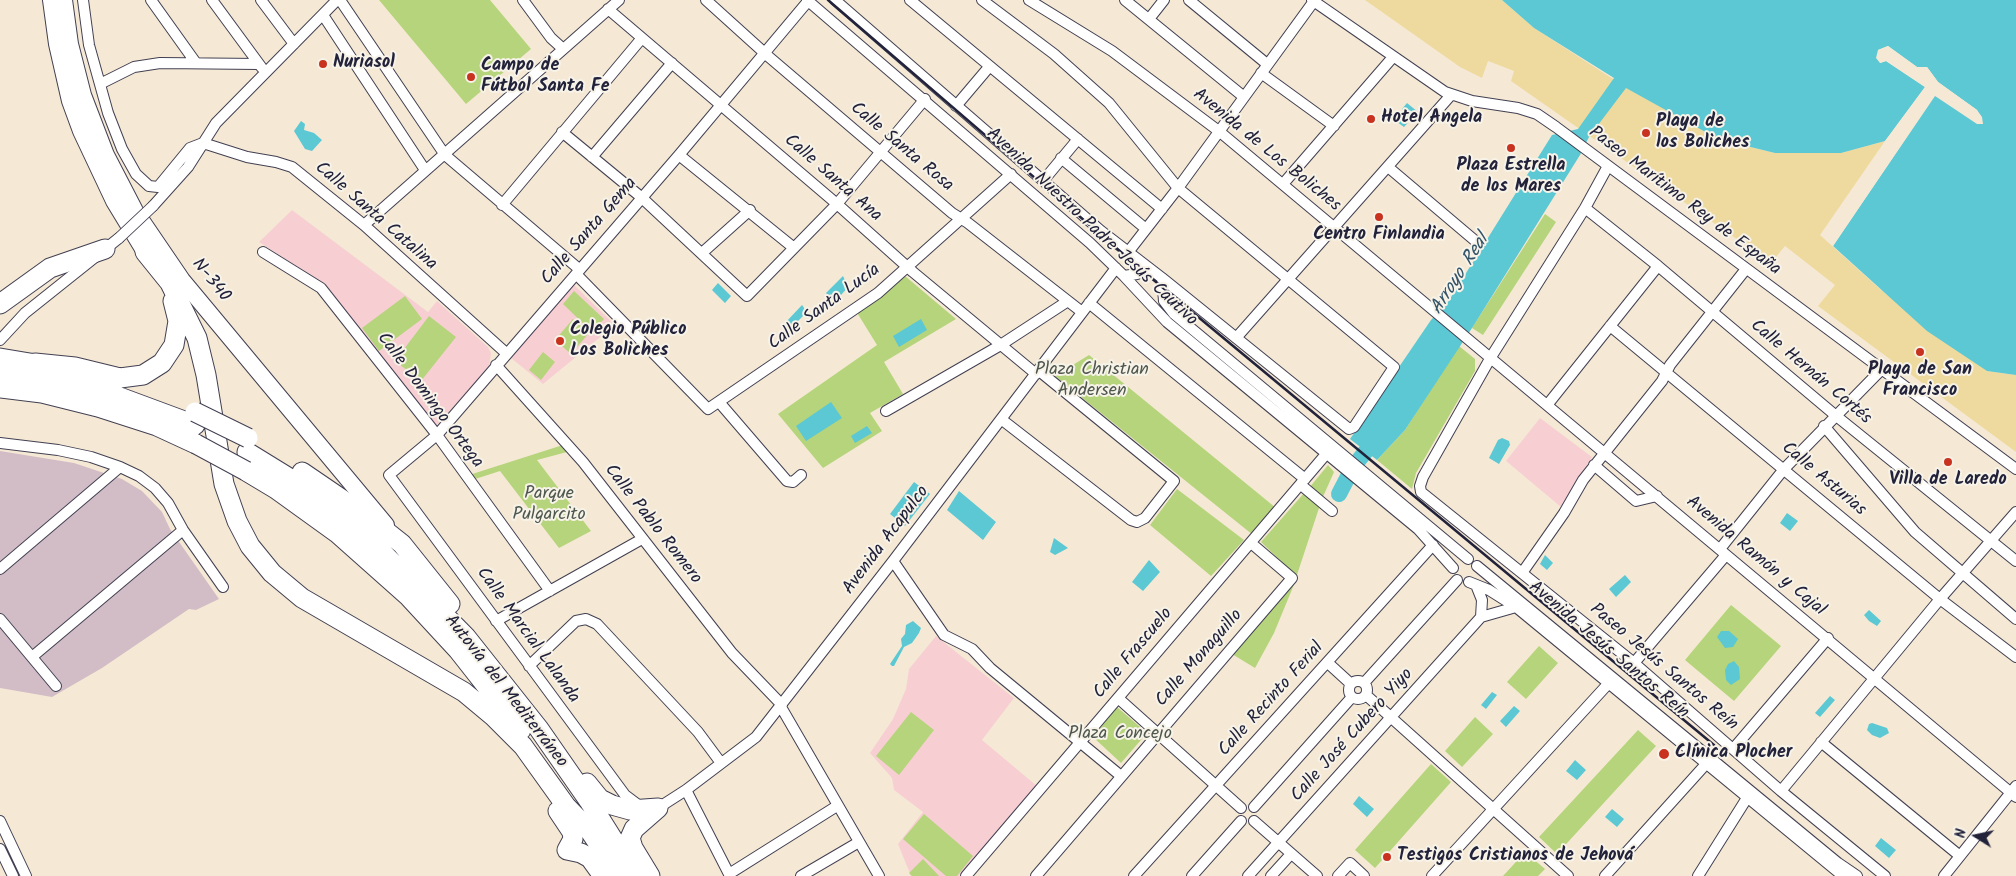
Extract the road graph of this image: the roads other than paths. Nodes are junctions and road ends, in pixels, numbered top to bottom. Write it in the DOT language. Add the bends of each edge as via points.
graph roads {
  1 [pos="50,0"];
  2 [pos="64,0"];
  3 [pos="83,0"];
  4 [pos="151,0"];
  5 [pos="212,0"];
  6 [pos="262,0"];
  7 [pos="339,0"];
  8 [pos="523,0"];
  9 [pos="619,0"];
  10 [pos="706,0"];
  11 [pos="808,0"];
  12 [pos="835,0"];
  13 [pos="910,0"];
  14 [pos="982,0"];
  15 [pos="1028,0"];
  16 [pos="1125,0"];
  17 [pos="1164,0"];
  18 [pos="1189,0"];
  19 [pos="1313,1"];
  20 [pos="608,9"];
  21 [pos="323,15"];
  22 [pos="1149,19"];
  23 [pos="642,38"];
  24 [pos="294,44"];
  25 [pos="562,48"];
  26 [pos="764,53"];
  27 [pos="1393,57"];
  28 [pos="196,63"];
  29 [pos="672,63"];
  30 [pos="259,64"];
  31 [pos="989,67"];
  32 [pos="1264,69"];
  33 [pos="265,73"];
  34 [pos="98,79"];
  35 [pos="1451,95"];
  36 [pos="1244,97"];
  37 [pos="925,99"];
  38 [pos="720,104"];
  39 [pos="956,106"];
  40 [pos="1334,126"];
  41 [pos="562,132"];
  42 [pos="1220,132"];
  43 [pos="1078,138"];
  44 [pos="203,143"];
  45 [pos="880,152"];
  46 [pos="445,155"];
  47 [pos="679,155"];
  48 [pos="592,157"];
  49 [pos="1060,161"];
  50 [pos="1608,166"];
  51 [pos="1388,167"];
  52 [pos="425,170"];
  53 [pos="1011,174"];
  54 [pos="1043,181"];
  55 [pos="1283,184"];
  56 [pos="1178,188"];
  57 [pos="641,197"];
  58 [pos="502,204"];
  59 [pos="837,204"];
  60 [pos="1585,208"];
  61 [pos="1162,209"];
  62 [pos="750,210"];
  63 [pos="962,219"];
  64 [pos="364,225"];
  65 [pos="1334,227"];
  66 [pos="1146,229"];
  67 [pos="1113,239"];
  68 [pos="112,244"];
  69 [pos="1479,244"];
  70 [pos="794,248"];
  71 [pos="1129,251"];
  72 [pos="145,252"];
  73 [pos="263,252"];
  74 [pos="702,253"];
  75 [pos="1104,258"];
  76 [pos="1140,262"];
  77 [pos="907,266"];
  78 [pos="1658,266"];
  79 [pos="1116,268"];
  80 [pos="1746,269"];
  81 [pos="577,272"];
  82 [pos="1124,276"];
  83 [pos="1162,278"];
  84 [pos="1287,279"];
  85 [pos="1068,301"];
  86 [pos="1089,303"];
  87 [pos="0,304"];
  88 [pos="1082,312"];
  89 [pos="1713,312"];
  90 [pos="1610,326"];
  91 [pos="2,338"];
  92 [pos="1236,338"];
  93 [pos="1473,342"];
  94 [pos="1000,346"];
  95 [pos="506,353"];
  96 [pos="1491,357"];
  97 [pos="0,358"];
  98 [pos="35,363"];
  99 [pos="496,365"];
  100 [pos="1881,370"];
  101 [pos="0,372"];
  102 [pos="1037,372"];
  103 [pos="1666,372"];
  104 [pos="0,388"];
  105 [pos="719,402"];
  106 [pos="1548,404"];
  107 [pos="886,411"];
  108 [pos="1835,415"];
  109 [pos="1001,418"];
  110 [pos="1824,426"];
  111 [pos="196,427"];
  112 [pos="436,436"];
  113 [pos="0,443"];
  114 [pos="247,445"];
  115 [pos="1605,453"];
  116 [pos="1333,454"];
  117 [pos="1594,465"];
  118 [pos="120,467"];
  119 [pos="1784,469"];
  120 [pos="2016,469"];
  121 [pos="389,475"];
  122 [pos="800,475"];
  123 [pos="1303,482"];
  124 [pos="1376,488"];
  125 [pos="1657,496"];
  126 [pos="1332,511"];
  127 [pos="2016,512"];
  128 [pos="182,530"];
  129 [pos="642,539"];
  130 [pos="1991,541"];
  131 [pos="1251,543"];
  132 [pos="402,544"];
  133 [pos="1433,545"];
  134 [pos="1723,552"];
  135 [pos="1468,559"];
  136 [pos="893,561"];
  137 [pos="2016,562"];
  138 [pos="1477,566"];
  139 [pos="1453,568"];
  140 [pos="0,569"];
  141 [pos="1522,573"];
  142 [pos="1963,574"];
  143 [pos="1457,580"];
  144 [pos="1473,584"];
  145 [pos="223,587"];
  146 [pos="550,591"];
  147 [pos="1940,598"];
  148 [pos="1516,608"];
  149 [pos="1481,617"];
  150 [pos="0,619"];
  151 [pos="2016,619"];
  152 [pos="496,621"];
  153 [pos="1828,638"];
  154 [pos="32,657"];
  155 [pos="2016,657"];
  156 [pos="1328,663"];
  157 [pos="1634,663"];
  158 [pos="529,666"];
  159 [pos="1875,678"];
  160 [pos="1364,683"];
  161 [pos="1351,684"];
  162 [pos="1608,684"];
  163 [pos="56,686"];
  164 [pos="1366,695"];
  165 [pos="1352,697"];
  166 [pos="1118,698"];
  167 [pos="782,706"];
  168 [pos="494,717"];
  169 [pos="1392,717"];
  170 [pos="539,729"];
  171 [pos="1158,733"];
  172 [pos="1082,742"];
  173 [pos="1821,742"];
  174 [pos="1734,748"];
  175 [pos="555,753"];
  176 [pos="721,764"];
  177 [pos="1706,764"];
  178 [pos="1121,776"];
  179 [pos="1217,786"];
  180 [pos="686,790"];
  181 [pos="1781,791"];
  182 [pos="2014,792"];
  183 [pos="1747,798"];
  184 [pos="837,806"];
  185 [pos="1254,807"];
  186 [pos="652,808"];
  187 [pos="1241,808"];
  188 [pos="1494,808"];
  189 [pos="0,821"];
  190 [pos="1241,821"];
  191 [pos="1254,821"];
  192 [pos="590,831"];
  193 [pos="859,842"];
  194 [pos="1278,842"];
  195 [pos="0,849"];
  196 [pos="1291,854"];
  197 [pos="1960,856"];
  198 [pos="730,875"];
  199 [pos="13,876"];
  200 [pos="26,876"];
  201 [pos="603,876"];
  202 [pos="620,876"];
  203 [pos="636,876"];
  204 [pos="650,876"];
  205 [pos="800,876"];
  206 [pos="879,876"];
  207 [pos="966,876"];
  208 [pos="1036,876"];
  209 [pos="1134,876"];
  210 [pos="1192,876"];
  211 [pos="1248,876"];
  212 [pos="1271,876"];
  213 [pos="1317,876"];
  214 [pos="1338,876"];
  215 [pos="1364,876"];
  216 [pos="1432,876"];
  217 [pos="1568,876"];
  218 [pos="1605,876"];
  219 [pos="1698,876"];
  220 [pos="1843,876"];
  221 [pos="1857,876"];
  222 [pos="1885,876"];
  223 [pos="1944,876"];
  1 -- 72 [label="main road" via="70,100 81,131 110,193"];
  2 -- 132 [label="main road, N-340" via="70,44 86,103 106,155 135,211 182,280"];
  3 -- 34 [label="street"];
  4 -- 28 [label="street"];
  5 -- 30 [label="street"];
  6 -- 24 [label="street"];
  7 -- 21 [label="street"];
  7 -- 46 [label="street"];
  8 -- 25 [label="street"];
  9 -- 20 [label="street"];
  10 -- 26 [label="street, Calle Santa Rosa"];
  11 -- 26 [label="street, Calle Santa Gema"];
  11 -- 37 [label="street, Avenida Nuestro Padre Jesús Cautivo"];
  12 -- 39 [label="street, Avenida Nuestro Padre Jesús Cautivo"];
  13 -- 31 [label="street"];
  14 -- 56 [label="street" via="1054,54 1109,103"];
  15 -- 42 [label="street, Avenida de Los Boliches" via="1112,51"];
  16 -- 22 [label="street"];
  17 -- 22 [label="street"];
  18 -- 32 [label="street"];
  19 -- 27 [label="street, Paseo Marítimo Rey de España"];
  19 -- 32 [label="street"];
  20 -- 23 [label="street, Calle Santa Ana"];
  20 -- 25 [label="street"];
  21 -- 24 [label="street"];
  21 -- 52 [label="street"];
  22 -- 36 [label="street"];
  23 -- 29 [label="street, Calle Santa Ana"];
  23 -- 41 [label="street"];
  24 -- 33 [label="street"];
  25 -- 46 [label="street"];
  26 -- 38 [label="street, Calle Santa Gema"];
  26 -- 45 [label="street, Calle Santa Rosa"];
  27 -- 35 [label="street, Paseo Marítimo Rey de España"];
  27 -- 40 [label="street"];
  28 -- 30 [label="street"];
  28 -- 34 [label="street" via="160,63"];
  29 -- 38 [label="street, Calle Santa Ana"];
  29 -- 48 [label="street"];
  30 -- 33 [label="street"];
  31 -- 39 [label="street"];
  31 -- 43 [label="street"];
  32 -- 36 [label="street"];
  32 -- 40 [label="street"];
  33 -- 44 [label="street" via="216,123"];
  34 -- 44 [label="street" via="122,149 136,174 149,186 158,187 190,148"];
  35 -- 50 [label="street, Paseo Marítimo Rey de España" via="1537,114"];
  35 -- 51 [label="street"];
  36 -- 42 [label="street"];
  37 -- 45 [label="street"];
  37 -- 53 [label="street, Avenida Nuestro Padre Jesús Cautivo"];
  38 -- 47 [label="street, Calle Santa Gema"];
  38 -- 59 [label="street, Calle Santa Ana"];
  39 -- 54 [label="street, Avenida Nuestro Padre Jesús Cautivo"];
  40 -- 55 [label="street"];
  41 -- 48 [label="street"];
  41 -- 58 [label="street"];
  42 -- 55 [label="street, Avenida de Los Boliches"];
  42 -- 56 [label="street"];
  43 -- 49 [label="street"];
  43 -- 61 [label="street"];
  44 -- 64 [label="street, Calle Santa Catalina" via="292,168"];
  44 -- 68 [label="street, bridge" via="188,167 153,206"];
  45 -- 59 [label="street"];
  45 -- 63 [label="street, Calle Santa Rosa"];
  46 -- 52 [label="street"];
  46 -- 58 [label="street"];
  47 -- 57 [label="street, Calle Santa Gema"];
  47 -- 62 [label="street"];
  48 -- 57 [label="street"];
  49 -- 54 [label="street"];
  49 -- 66 [label="street"];
  50 -- 60 [label="street"];
  50 -- 80 [label="street, Paseo Marítimo Rey de España"];
  51 -- 65 [label="street"];
  51 -- 69 [label="street"];
  52 -- 64 [label="street"];
  53 -- 63 [label="street, Calle Santa Lucía"];
  53 -- 75 [label="street, Avenida Nuestro Padre Jesús Cautivo"];
  54 -- 67 [label="street, Avenida Nuestro Padre Jesús Cautivo"];
  55 -- 65 [label="street, Avenida de Los Boliches"];
  56 -- 61 [label="street"];
  56 -- 84 [label="street"];
  57 -- 74 [label="street"];
  57 -- 81 [label="street, Calle Santa Gema"];
  58 -- 81 [label="street"];
  59 -- 70 [label="street"];
  59 -- 77 [label="street, Calle Santa Ana"];
  60 -- 78 [label="street, Calle Hernán Cortés"];
  60 -- 96 [label="street"];
  61 -- 66 [label="street"];
  62 -- 70 [label="street"];
  62 -- 74 [label="street"];
  63 -- 77 [label="street, Calle Santa Lucía"];
  63 -- 85 [label="street, Calle Santa Rosa"];
  64 -- 95 [label="street, Calle Santa Catalina"];
  65 -- 84 [label="street"];
  65 -- 93 [label="street, Avenida de Los Boliches"];
  66 -- 71 [label="street"];
  67 -- 71 [label="street, Avenida Nuestro Padre Jesús Cautivo"];
  67 -- 75 [label="street" via="1103,243"];
  68 -- 87 [label="highway" via="50,268"];
  68 -- 91 [label="street" via="25,313"];
  70 -- 74 [label="street" via="747,296"];
  71 -- 76 [label="street, Avenida Nuestro Padre Jesús Cautivo"];
  72 -- 98 [label="highway" via="174,303 178,321 174,345 162,363 143,375 120,378 75,367"];
  72 -- 168 [label="highway" via="170,283 197,338 224,484 250,546 272,573 302,598 456,687"];
  73 -- 112 [label="street, Calle Domingo Ortega" via="321,288"];
  75 -- 79 [label="street, Avenida Nuestro Padre Jesús Cautivo"];
  76 -- 82 [label="street" via="1137,274"];
  76 -- 83 [label="street, Avenida Nuestro Padre Jesús Cautivo"];
  77 -- 94 [label="street, Calle Santa Ana"];
  77 -- 105 [label="street, Calle Santa Lucía" via="878,293"];
  78 -- 89 [label="street, Calle Hernán Cortés"];
  78 -- 90 [label="street"];
  79 -- 82 [label="street, Avenida Nuestro Padre Jesús Cautivo"];
  79 -- 86 [label="street, Avenida Acapulco"];
  80 -- 89 [label="street"];
  80 -- 100 [label="street, Paseo Marítimo Rey de España"];
  81 -- 95 [label="street, Calle Santa Gema"];
  81 -- 105 [label="street" via="708,409"];
  82 -- 116 [label="street, Avenida Nuestro Padre Jesús Cautivo" via="1167,322"];
  83 -- 92 [label="street, Avenida Nuestro Padre Jesús Cautivo"];
  83 -- 116 [label="street, Avenida Nuestro Padre Jesús Cautivo" via="1164,301 1174,314"];
  84 -- 92 [label="street"];
  84 -- 92 [label="street, Avenida Nuestro Padre Jesús Cautivo" via="1394,366 1354,427 1349,429"];
  85 -- 88 [label="street, Calle Santa Rosa"];
  85 -- 94 [label="street"];
  86 -- 88 [label="street, Avenida Acapulco"];
  86 -- 123 [label="street"];
  88 -- 102 [label="street, Avenida Acapulco"];
  89 -- 103 [label="street"];
  89 -- 108 [label="street, Calle Hernán Cortés"];
  90 -- 103 [label="street, Calle Asturias"];
  90 -- 106 [label="street"];
  93 -- 96 [label="street, Avenida Ramón y Cajal"];
  94 -- 102 [label="street, Calle Santa Ana"];
  94 -- 107 [label="street"];
  95 -- 99 [label="street, Calle Santa Gema"];
  96 -- 106 [label="street, Avenida Ramón y Cajal"];
  96 -- 141 [label="street, Paseo Jesús Santos Reín" via="1420,486 1424,495"];
  97 -- 98 [label="highway"];
  98 -- 111 [label="highway" via="127,386"];
  99 -- 112 [label="street, Calle Santa Gema"];
  99 -- 129 [label="street, Calle Pablo Romero" via="583,462"];
  100 -- 108 [label="street"];
  100 -- 120 [label="street, Paseo Marítimo Rey de España"];
  101 -- 111 [label="highway, Autovía del Mediterráneo" via="58,380 106,392"];
  102 -- 109 [label="street, Avenida Acapulco"];
  102 -- 109 [label="street, Calle Santa Ana" via="1174,481 1145,518 1137,522"];
  103 -- 115 [label="street"];
  103 -- 119 [label="street, Calle Asturias"];
  104 -- 111 [label="highway, Autovía del Mediterráneo" via="42,393 98,406 157,426"];
  105 -- 122 [label="street" via="787,481 793,482"];
  106 -- 115 [label="street, Avenida Ramón y Cajal"];
  108 -- 110 [label="street"];
  108 -- 130 [label="street, Calle Hernán Cortés"];
  109 -- 136 [label="street, Avenida Acapulco"];
  110 -- 119 [label="street"];
  110 -- 142 [label="street" via="1915,532"];
  111 -- 114 [label="highway, Autovía del Mediterráneo"];
  111 -- 192 [label="highway, Autovía del Mediterráneo, bridge" via="246,471 337,533 409,597 458,650 515,722"];
  112 -- 121 [label="street, Calle Santa Gema"];
  112 -- 146 [label="street, Calle Domingo Ortega"];
  113 -- 118 [label="street" via="58,450"];
  114 -- 132 [label="highway" via="368,517"];
  114 -- 170 [label="highway, Autovía del Mediterráneo" via="376,546 466,636"];
  115 -- 117 [label="street"];
  115 -- 125 [label="street, Avenida Ramón y Cajal"];
  116 -- 123 [label="street, Calle Frascuelo"];
  116 -- 124 [label="street"];
  117 -- 125 [label="street" via="1636,501"];
  117 -- 141 [label="street"];
  118 -- 128 [label="street" via="154,488 168,503"];
  118 -- 140 [label="street"];
  119 -- 134 [label="street"];
  119 -- 147 [label="street, Calle Asturias"];
  121 -- 152 [label="street, Calle Marcial Lalanda"];
  123 -- 126 [label="street"];
  123 -- 131 [label="street, Calle Frascuelo"];
  124 -- 133 [label="street"];
  124 -- 135 [label="street"];
  125 -- 134 [label="street, Avenida Ramón y Cajal"];
  127 -- 130 [label="street"];
  128 -- 145 [label="street"];
  128 -- 154 [label="street"];
  129 -- 146 [label="street"];
  129 -- 167 [label="street, Calle Pablo Romero" via="732,654"];
  130 -- 137 [label="street, Calle Hernán Cortés"];
  130 -- 142 [label="street"];
  131 -- 166 [label="street, Calle Frascuelo"];
  131 -- 171 [label="street, Calle Monaguillo" via="1292,578"];
  132 -- 170 [label="highway" via="515,686"];
  133 -- 139 [label="street"];
  133 -- 156 [label="street, Calle Recinto Ferial"];
  134 -- 153 [label="street, Avenida Ramón y Cajal"];
  134 -- 157 [label="street"];
  135 -- 138 [label="street"];
  135 -- 139 [label="street" via="1460,559"];
  136 -- 167 [label="street, Avenida Acapulco"];
  136 -- 172 [label="street" via="944,635 972,649 990,668"];
  138 -- 144 [label="street"];
  138 -- 221 [label="street, Avenida Jesús Santos Reín"];
  139 -- 143 [label="street"];
  141 -- 157 [label="street, Paseo Jesús Santos Reín"];
  142 -- 147 [label="street"];
  142 -- 151 [label="street"];
  143 -- 144 [label="street"];
  143 -- 160 [label="street"];
  144 -- 148 [label="street, Avenida Jesús Santos Reín" via="1489,590"];
  144 -- 149 [label="street" via="1482,600"];
  146 -- 152 [label="street"];
  147 -- 155 [label="street, Calle Asturias"];
  147 -- 159 [label="street"];
  148 -- 149 [label="street"];
  148 -- 162 [label="street, Avenida Jesús Santos Reín"];
  149 -- 169 [label="street, Calle José Cubero Yiyo"];
  150 -- 154 [label="street"];
  152 -- 158 [label="street, Calle Marcial Lalanda"];
  153 -- 159 [label="street, Avenida Ramón y Cajal"];
  153 -- 174 [label="street"];
  154 -- 163 [label="street"];
  156 -- 161 [label="street"];
  156 -- 179 [label="street, Calle Recinto Ferial"];
  157 -- 174 [label="street, Paseo Jesús Santos Reín"];
  158 -- 176 [label="street" via="576,621 586,619 597,624 698,732"];
  158 -- 186 [label="street, Calle Marcial Lalanda" via="624,796"];
  159 -- 173 [label="street"];
  159 -- 182 [label="street, Avenida Ramón y Cajal"];
  160 -- 161 [label="street" via="1356,681"];
  160 -- 164 [label="street"];
  161 -- 165 [label="street" via="1349,692"];
  162 -- 177 [label="street, Avenida Jesús Santos Reín"];
  162 -- 188 [label="street"];
  164 -- 165 [label="street" via="1360,700"];
  164 -- 169 [label="street"];
  165 -- 185 [label="street"];
  166 -- 171 [label="street"];
  166 -- 172 [label="street, Calle Frascuelo"];
  167 -- 176 [label="street, Avenida Acapulco" via="756,737"];
  167 -- 184 [label="street, Calle Pablo Romero"];
  168 -- 192 [label="highway" via="523,746 566,806"];
  168 -- 201 [label="highway" via="572,832 573,839 567,850 590,858"];
  169 -- 188 [label="street"];
  169 -- 194 [label="street, Calle José Cubero Yiyo"];
  170 -- 175 [label="highway, Autovía del Mediterráneo"];
  171 -- 178 [label="street, Calle Monaguillo"];
  171 -- 179 [label="street"];
  172 -- 178 [label="street"];
  172 -- 207 [label="street, Calle Frascuelo"];
  173 -- 181 [label="street"];
  173 -- 197 [label="street"];
  174 -- 181 [label="street, Paseo Jesús Santos Reín"];
  175 -- 186 [label="highway" via="572,764 600,799 630,810"];
  175 -- 203 [label="highway, Autovía del Mediterráneo"];
  176 -- 180 [label="street, Avenida Acapulco"];
  177 -- 183 [label="street, Avenida Jesús Santos Reín"];
  177 -- 218 [label="street"];
  178 -- 208 [label="street, Calle Monaguillo"];
  179 -- 187 [label="street"];
  179 -- 209 [label="street, Calle Recinto Ferial"];
  180 -- 186 [label="street, Avenida Acapulco"];
  180 -- 198 [label="street"];
  181 -- 222 [label="street, Paseo Jesús Santos Reín"];
  182 -- 197 [label="street"];
  183 -- 219 [label="street"];
  183 -- 220 [label="street, Avenida Jesús Santos Reín"];
  184 -- 193 [label="street, Calle Pablo Romero"];
  184 -- 198 [label="street"];
  185 -- 187 [label="street"];
  185 -- 191 [label="street" via="1257,815"];
  186 -- 204 [label="highway" via="630,838"];
  187 -- 190 [label="street" via="1238,813"];
  188 -- 216 [label="street"];
  188 -- 217 [label="street"];
  189 -- 200 [label="street"];
  190 -- 191 [label="street" via="1246,824"];
  190 -- 210 [label="street"];
  191 -- 194 [label="street"];
  192 -- 202 [label="highway, Autovía del Mediterráneo"];
  193 -- 205 [label="street"];
  193 -- 206 [label="street, Calle Pablo Romero"];
  194 -- 196 [label="street"];
  194 -- 211 [label="street, Calle José Cubero Yiyo"];
  195 -- 199 [label="street"];
  196 -- 212 [label="street"];
  196 -- 213 [label="street"];
  197 -- 223 [label="street"];
  214 -- 215 [label="street" via="1350,863"];
}
